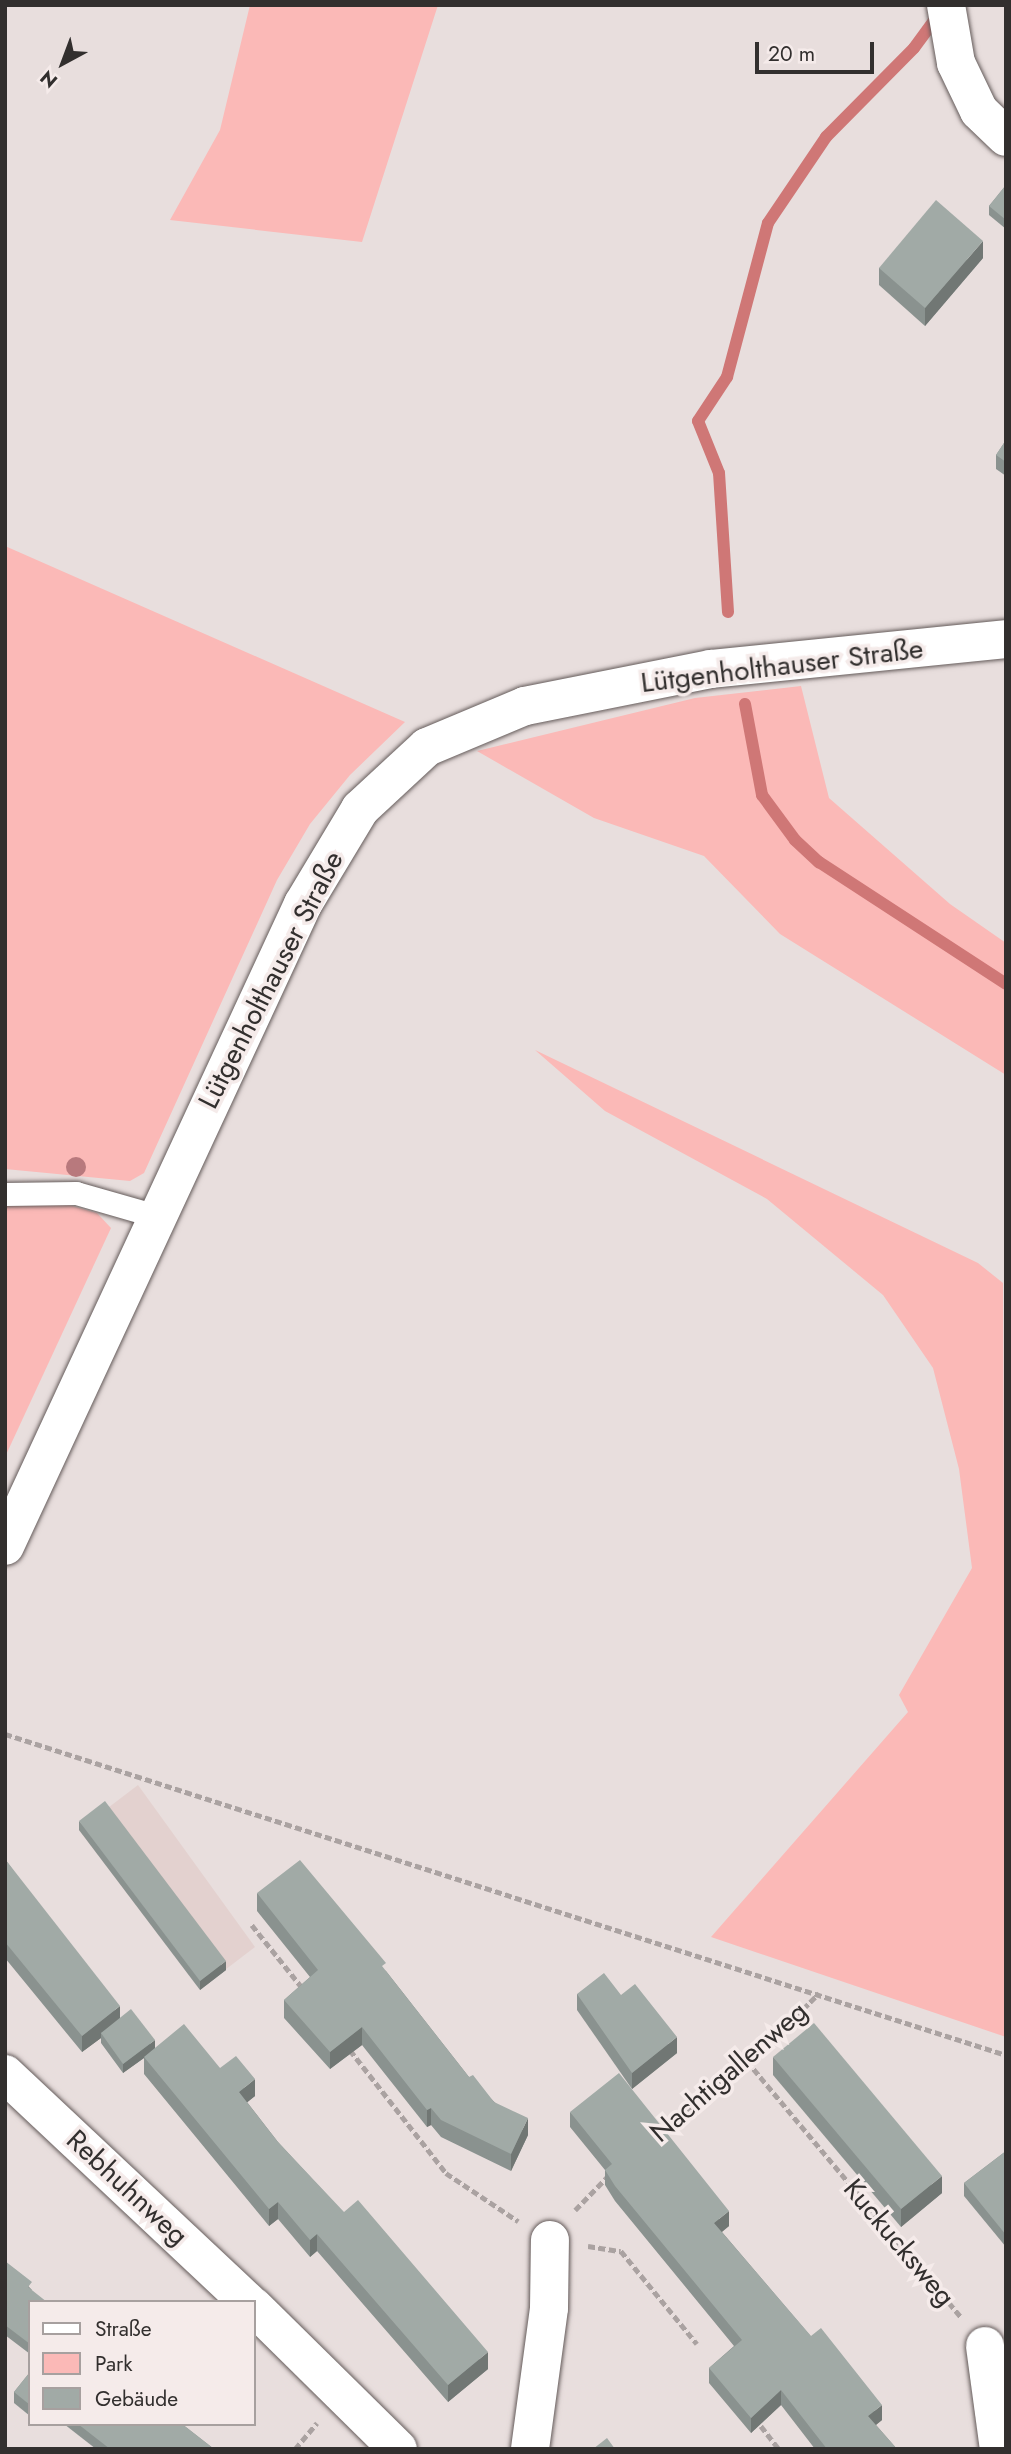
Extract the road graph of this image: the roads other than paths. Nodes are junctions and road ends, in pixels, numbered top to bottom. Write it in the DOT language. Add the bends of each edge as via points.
graph roads {
  1 [pos="946,10"];
  2 [pos="1006,137"];
  3 [pos="1006,639"];
  4 [pos="5,1194"];
  5 [pos="156,1216"];
  6 [pos="5,1546"];
  7 [pos="5,2074"];
  8 [pos="550,2240"];
  9 [pos="246,2300"];
  10 [pos="256,2309"];
  11 [pos="985,2346"];
  12 [pos="398,2449"];
  13 [pos="530,2449"];
  14 [pos="999,2449"];
  1 -- 2 [label="street" via="956,63 979,111"];
  3 -- 5 [label="street, Lütgenholthauser Straße" via="711,669 525,706 427,747 360,809 303,904"];
  4 -- 5 [label="lane" via="76,1193"];
  5 -- 6 [label="street, Lütgenholthauser Straße"];
  7 -- 9 [label="street, Rebhuhnweg"];
  8 -- 13 [label="street" via="550,2308"];
  10 -- 12 [label="street"];
  11 -- 14 [label="street"];
}
